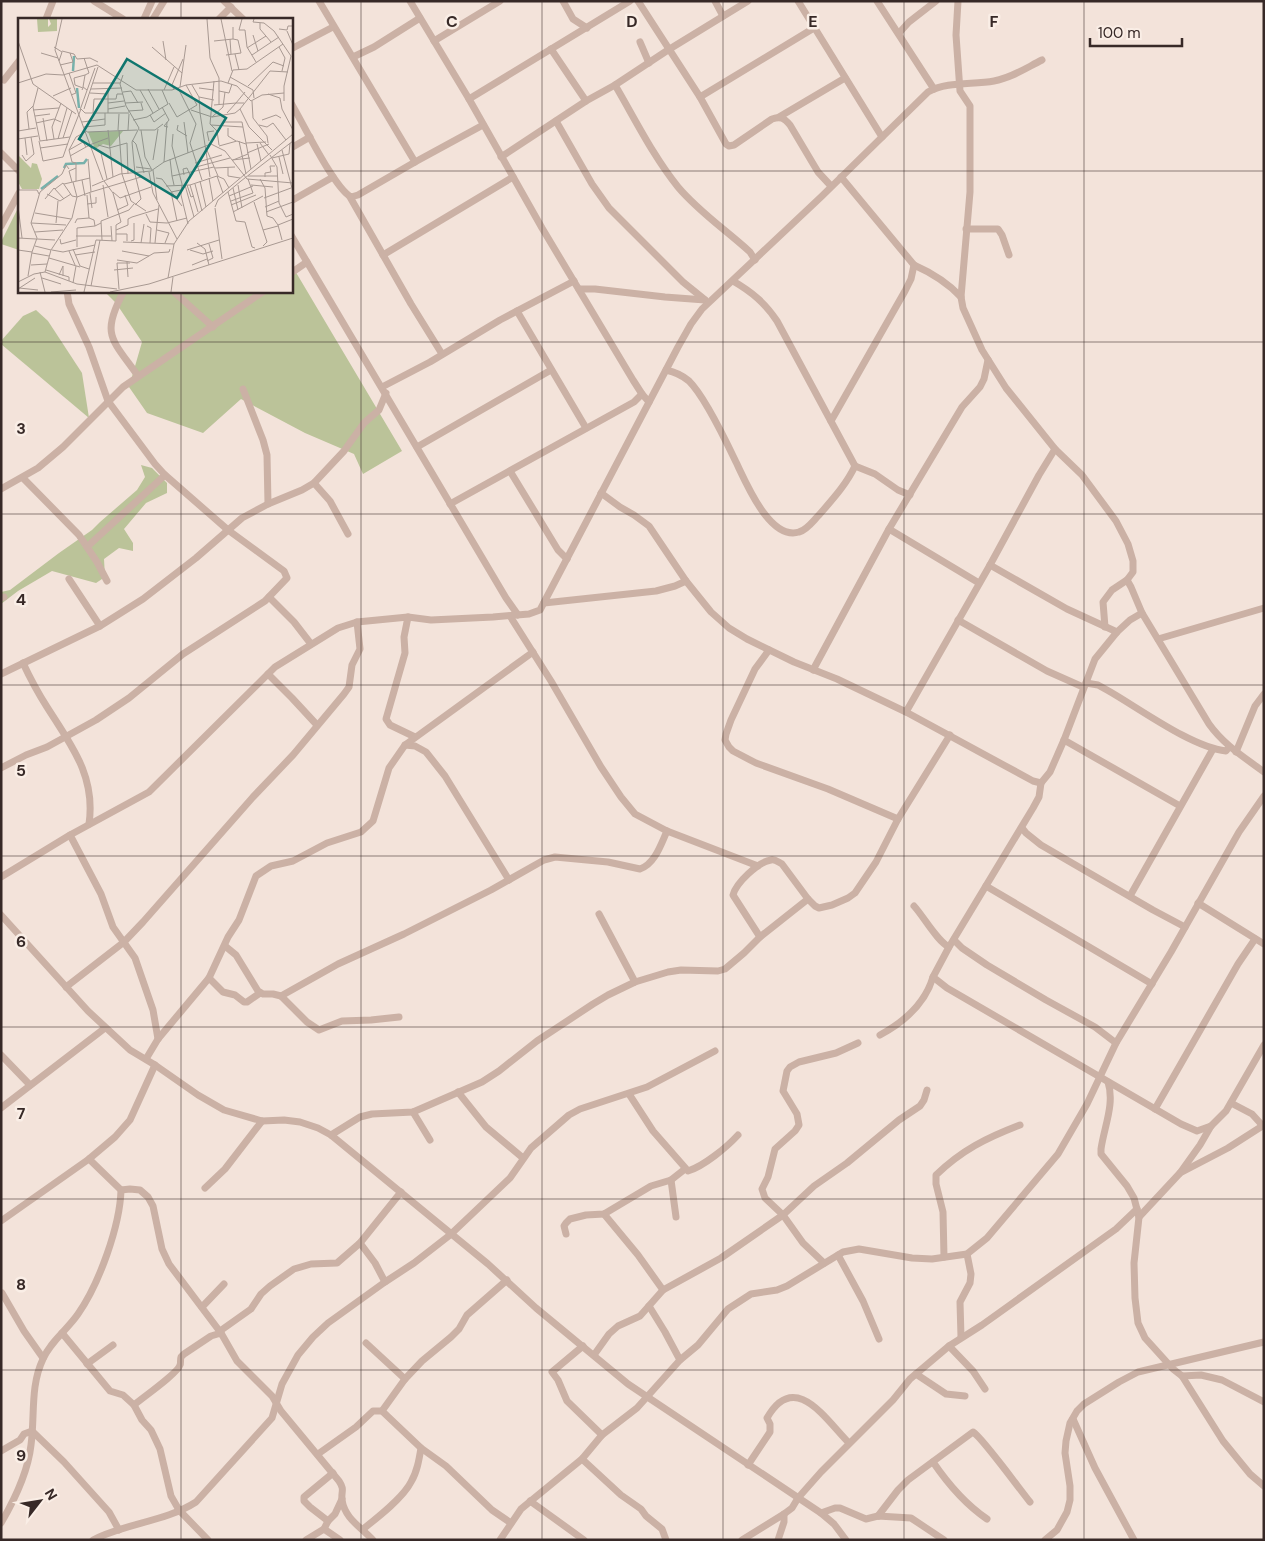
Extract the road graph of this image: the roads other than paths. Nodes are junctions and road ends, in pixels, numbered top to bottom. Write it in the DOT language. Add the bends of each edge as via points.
graph roads {
  1 [pos="53,1"];
  2 [pos="94,1"];
  3 [pos="152,1"];
  4 [pos="164,1"];
  5 [pos="224,1"];
  6 [pos="319,1"];
  7 [pos="410,1"];
  8 [pos="500,1"];
  9 [pos="563,1"];
  10 [pos="630,1"];
  11 [pos="638,1"];
  12 [pos="715,1"];
  13 [pos="748,1"];
  14 [pos="798,1"];
  15 [pos="877,1"];
  16 [pos="936,1"];
  17 [pos="958,1"];
  18 [pos="231,7"];
  19 [pos="723,16"];
  20 [pos="46,18"];
  21 [pos="121,18"];
  22 [pos="144,18"];
  23 [pos="154,18"];
  24 [pos="220,18"];
  25 [pos="242,18"];
  26 [pos="420,18"];
  27 [pos="333,26"];
  28 [pos="586,28"];
  29 [pos="814,28"];
  30 [pos="899,33"];
  31 [pos="434,41"];
  32 [pos="640,42"];
  33 [pos="292,48"];
  34 [pos="551,50"];
  35 [pos="668,50"];
  36 [pos="353,57"];
  37 [pos="1042,60"];
  38 [pos="18,62"];
  39 [pos="649,63"];
  40 [pos="845,78"];
  41 [pos="2,80"];
  42 [pos="615,84"];
  43 [pos="959,84"];
  44 [pos="934,89"];
  45 [pos="700,97"];
  46 [pos="469,99"];
  47 [pos="586,101"];
  48 [pos="292,105"];
  49 [pos="779,117"];
  50 [pos="556,121"];
  51 [pos="483,125"];
  52 [pos="310,137"];
  53 [pos="882,137"];
  54 [pos="292,147"];
  55 [pos="1,153"];
  56 [pos="502,157"];
  57 [pos="415,162"];
  58 [pos="18,170"];
  59 [pos="333,177"];
  60 [pos="513,177"];
  61 [pos="841,177"];
  62 [pos="831,186"];
  63 [pos="18,195"];
  64 [pos="350,197"];
  65 [pos="292,200"];
  66 [pos="1,226"];
  67 [pos="966,229"];
  68 [pos="292,237"];
  69 [pos="382,255"];
  70 [pos="1008,255"];
  71 [pos="754,260"];
  72 [pos="307,262"];
  73 [pos="914,264"];
  74 [pos="292,271"];
  75 [pos="574,281"];
  76 [pos="732,281"];
  77 [pos="579,289"];
  78 [pos="67,292"];
  79 [pos="124,292"];
  80 [pos="174,292"];
  81 [pos="263,292"];
  82 [pos="961,297"];
  83 [pos="706,301"];
  84 [pos="517,311"];
  85 [pos="213,327"];
  86 [pos="442,354"];
  87 [pos="988,360"];
  88 [pos="551,370"];
  89 [pos="666,370"];
  90 [pos="138,376"];
  91 [pos="243,389"];
  92 [pos="384,390"];
  93 [pos="642,394"];
  94 [pos="108,401"];
  95 [pos="649,402"];
  96 [pos="831,421"];
  97 [pos="586,428"];
  98 [pos="417,447"];
  99 [pos="1055,449"];
  100 [pos="855,466"];
  101 [pos="510,472"];
  102 [pos="165,475"];
  103 [pos="23,478"];
  104 [pos="314,483"];
  105 [pos="1,489"];
  106 [pos="601,493"];
  107 [pos="910,495"];
  108 [pos="268,504"];
  109 [pos="450,504"];
  110 [pos="889,529"];
  111 [pos="228,530"];
  112 [pos="348,534"];
  113 [pos="87,547"];
  114 [pos="567,559"];
  115 [pos="990,565"];
  116 [pos="69,579"];
  117 [pos="686,580"];
  118 [pos="1127,580"];
  119 [pos="107,582"];
  120 [pos="979,583"];
  121 [pos="268,597"];
  122 [pos="544,603"];
  123 [pos="1264,608"];
  124 [pos="1142,613"];
  125 [pos="518,615"];
  126 [pos="510,616"];
  127 [pos="408,617"];
  128 [pos="958,620"];
  129 [pos="357,622"];
  130 [pos="100,626"];
  131 [pos="1105,627"];
  132 [pos="1117,632"];
  133 [pos="1158,639"];
  134 [pos="310,644"];
  135 [pos="769,650"];
  136 [pos="533,652"];
  137 [pos="23,663"];
  138 [pos="1,664"];
  139 [pos="813,670"];
  140 [pos="4,672"];
  141 [pos="268,674"];
  142 [pos="1084,685"];
  143 [pos="1264,694"];
  144 [pos="906,712"];
  145 [pos="317,725"];
  146 [pos="950,735"];
  147 [pos="66,737"];
  148 [pos="415,737"];
  149 [pos="1064,740"];
  150 [pos="405,745"];
  151 [pos="1229,747"];
  152 [pos="1213,749"];
  153 [pos="1236,752"];
  154 [pos="1,768"];
  155 [pos="1264,772"];
  156 [pos="1041,783"];
  157 [pos="1264,795"];
  158 [pos="1180,806"];
  159 [pos="898,819"];
  160 [pos="89,824"];
  161 [pos="1022,828"];
  162 [pos="667,832"];
  163 [pos="70,835"];
  164 [pos="758,866"];
  165 [pos="1,877"];
  166 [pos="509,880"];
  167 [pos="986,886"];
  168 [pos="1130,896"];
  169 [pos="808,899"];
  170 [pos="1198,903"];
  171 [pos="914,906"];
  172 [pos="598,914"];
  173 [pos="1,915"];
  174 [pos="1185,927"];
  175 [pos="760,937"];
  176 [pos="1255,939"];
  177 [pos="954,940"];
  178 [pos="124,942"];
  179 [pos="1264,944"];
  180 [pos="226,946"];
  181 [pos="949,947"];
  182 [pos="933,977"];
  183 [pos="209,978"];
  184 [pos="635,982"];
  185 [pos="1152,984"];
  186 [pos="66,987"];
  187 [pos="260,993"];
  188 [pos="281,996"];
  189 [pos="399,1016"];
  190 [pos="106,1028"];
  191 [pos="880,1035"];
  192 [pos="158,1038"];
  193 [pos="1116,1043"];
  194 [pos="858,1044"];
  195 [pos="1264,1045"];
  196 [pos="715,1051"];
  197 [pos="1,1055"];
  198 [pos="146,1059"];
  199 [pos="155,1065"];
  200 [pos="1100,1077"];
  201 [pos="1108,1082"];
  202 [pos="30,1084"];
  203 [pos="927,1090"];
  204 [pos="458,1092"];
  205 [pos="629,1094"];
  206 [pos="1232,1103"];
  207 [pos="1,1108"];
  208 [pos="1155,1109"];
  209 [pos="413,1112"];
  210 [pos="262,1120"];
  211 [pos="1020,1125"];
  212 [pos="1263,1125"];
  213 [pos="1211,1126"];
  214 [pos="331,1135"];
  215 [pos="738,1135"];
  216 [pos="430,1140"];
  217 [pos="523,1158"];
  218 [pos="89,1159"];
  219 [pos="685,1169"];
  220 [pos="1180,1173"];
  221 [pos="671,1180"];
  222 [pos="205,1188"];
  223 [pos="121,1190"];
  224 [pos="400,1192"];
  225 [pos="1138,1213"];
  226 [pos="604,1214"];
  227 [pos="783,1216"];
  228 [pos="676,1217"];
  229 [pos="1,1221"];
  230 [pos="450,1234"];
  231 [pos="566,1234"];
  232 [pos="360,1243"];
  233 [pos="967,1254"];
  234 [pos="838,1255"];
  235 [pos="944,1257"];
  236 [pos="824,1263"];
  237 [pos="507,1280"];
  238 [pos="385,1282"];
  239 [pos="224,1284"];
  240 [pos="663,1290"];
  241 [pos="2,1293"];
  242 [pos="8,1304"];
  243 [pos="649,1306"];
  244 [pos="202,1307"];
  245 [pos="1,1310"];
  246 [pos="220,1332"];
  247 [pos="62,1333"];
  248 [pos="961,1337"];
  249 [pos="879,1339"];
  250 [pos="1264,1342"];
  251 [pos="366,1343"];
  252 [pos="113,1345"];
  253 [pos="583,1346"];
  254 [pos="949,1346"];
  255 [pos="594,1355"];
  256 [pos="43,1358"];
  257 [pos="680,1360"];
  258 [pos="87,1364"];
  259 [pos="1169,1364"];
  260 [pos="916,1374"];
  261 [pos="1182,1376"];
  262 [pos="405,1379"];
  263 [pos="985,1389"];
  264 [pos="648,1395"];
  265 [pos="965,1396"];
  266 [pos="1264,1402"];
  267 [pos="276,1403"];
  268 [pos="134,1404"];
  269 [pos="382,1411"];
  270 [pos="1073,1419"];
  271 [pos="32,1431"];
  272 [pos="602,1435"];
  273 [pos="850,1443"];
  274 [pos="421,1448"];
  275 [pos="2,1449"];
  276 [pos="318,1454"];
  277 [pos="582,1458"];
  278 [pos="933,1462"];
  279 [pos="748,1464"];
  280 [pos="333,1473"];
  281 [pos="1264,1486"];
  282 [pos="798,1498"];
  283 [pos="342,1499"];
  284 [pos="530,1501"];
  285 [pos="1030,1502"];
  286 [pos="179,1510"];
  287 [pos="821,1513"];
  288 [pos="784,1514"];
  289 [pos="878,1516"];
  290 [pos="987,1519"];
  291 [pos="328,1520"];
  292 [pos="1,1523"];
  293 [pos="511,1523"];
  294 [pos="363,1529"];
  295 [pos="119,1530"];
  296 [pos="324,1530"];
  297 [pos="93,1540"];
  298 [pos="207,1540"];
  299 [pos="306,1540"];
  300 [pos="340,1540"];
  301 [pos="373,1540"];
  302 [pos="500,1540"];
  303 [pos="584,1540"];
  304 [pos="666,1540"];
  305 [pos="742,1540"];
  306 [pos="778,1540"];
  307 [pos="846,1540"];
  308 [pos="944,1540"];
  309 [pos="1045,1540"];
  310 [pos="1134,1540"];
  1 -- 20 [label="street"];
  2 -- 21 [label="street"];
  3 -- 22 [label="street"];
  4 -- 23 [label="street"];
  5 -- 18 [label="street"];
  6 -- 27 [label="street"];
  7 -- 26 [label="street"];
  8 -- 31 [label="street"];
  9 -- 28 [label="street" via="573,19"];
  10 -- 28 [label="street"];
  11 -- 35 [label="street"];
  12 -- 19 [label="street"];
  13 -- 19 [label="street"];
  14 -- 29 [label="street"];
  15 -- 30 [label="street"];
  16 -- 30 [label="street"];
  17 -- 43 [label="street"];
  18 -- 24 [label="street"];
  18 -- 25 [label="street"];
  19 -- 35 [label="street"];
  26 -- 31 [label="street"];
  26 -- 36 [label="street"];
  27 -- 33 [label="street"];
  27 -- 36 [label="street"];
  28 -- 34 [label="street"];
  29 -- 40 [label="street"];
  29 -- 45 [label="street"];
  30 -- 44 [label="street"];
  31 -- 46 [label="street"];
  32 -- 39 [label="street"];
  34 -- 46 [label="street"];
  34 -- 47 [label="street"];
  35 -- 39 [label="street"];
  35 -- 45 [label="street"];
  36 -- 57 [label="street"];
  37 -- 43 [label="street" via="1006,78"];
  38 -- 41 [label="street"];
  39 -- 42 [label="street"];
  40 -- 49 [label="street"];
  40 -- 53 [label="street"];
  42 -- 47 [label="street"];
  42 -- 71 [label="street" via="672,179 695,205 750,252"];
  43 -- 44 [label="street"];
  43 -- 67 [label="street" via="970,106"];
  44 -- 53 [label="street"];
  45 -- 49 [label="street" via="729,146"];
  46 -- 51 [label="street"];
  47 -- 50 [label="street"];
  48 -- 52 [label="street"];
  49 -- 62 [label="street" via="790,125 818,172"];
  50 -- 56 [label="street"];
  50 -- 83 [label="street" via="609,208"];
  51 -- 56 [label="street"];
  51 -- 57 [label="street"];
  52 -- 54 [label="street"];
  52 -- 59 [label="street"];
  53 -- 61 [label="street"];
  55 -- 58 [label="street"];
  56 -- 60 [label="street"];
  57 -- 64 [label="street"];
  59 -- 64 [label="street"];
  59 -- 65 [label="street"];
  60 -- 69 [label="street"];
  60 -- 75 [label="street"];
  61 -- 62 [label="street"];
  61 -- 73 [label="street"];
  62 -- 71 [label="street"];
  63 -- 66 [label="street"];
  64 -- 69 [label="street"];
  67 -- 70 [label="street" via="998,229"];
  67 -- 82 [label="street"];
  68 -- 72 [label="street"];
  69 -- 86 [label="street"];
  71 -- 76 [label="street"];
  72 -- 74 [label="street"];
  72 -- 92 [label="street"];
  73 -- 82 [label="street" via="940,278"];
  73 -- 96 [label="street" via="905,291"];
  75 -- 77 [label="street"];
  75 -- 84 [label="street"];
  76 -- 83 [label="street"];
  76 -- 96 [label="street" via="751,291 770,310"];
  77 -- 83 [label="street"];
  77 -- 93 [label="street"];
  78 -- 94 [label="street"];
  79 -- 90 [label="street" via="111,320 111,336"];
  80 -- 85 [label="street"];
  81 -- 85 [label="street"];
  82 -- 87 [label="street" via="967,318"];
  83 -- 89 [label="street"];
  84 -- 86 [label="street"];
  84 -- 88 [label="street"];
  85 -- 90 [label="street"];
  86 -- 92 [label="street"];
  87 -- 99 [label="street"];
  87 -- 107 [label="street" via="980,387 962,407"];
  88 -- 97 [label="street"];
  88 -- 98 [label="street"];
  89 -- 95 [label="street"];
  89 -- 100 [label="street" via="678,373 693,385 753,497 770,520 784,530 797,533 806,528 843,487"];
  90 -- 94 [label="street"];
  91 -- 108 [label="street" via="267,455"];
  92 -- 98 [label="street"];
  92 -- 104 [label="street" via="379,410 364,423 344,451"];
  93 -- 95 [label="street"];
  93 -- 97 [label="street" via="634,402"];
  94 -- 102 [label="street"];
  94 -- 103 [label="street" via="63,447"];
  95 -- 106 [label="street"];
  96 -- 100 [label="street"];
  97 -- 101 [label="street"];
  98 -- 109 [label="street"];
  99 -- 115 [label="street"];
  99 -- 118 [label="street" via="1082,475 1116,521 1134,561 1133,572"];
  100 -- 107 [label="street"];
  101 -- 109 [label="street"];
  101 -- 114 [label="street" via="558,550"];
  102 -- 111 [label="street"];
  102 -- 113 [label="street"];
  103 -- 105 [label="street"];
  103 -- 113 [label="street"];
  104 -- 108 [label="street"];
  104 -- 112 [label="street" via="330,501"];
  106 -- 114 [label="street"];
  106 -- 117 [label="street" via="649,526"];
  107 -- 110 [label="street"];
  108 -- 111 [label="street"];
  109 -- 125 [label="street"];
  110 -- 120 [label="street"];
  110 -- 139 [label="street"];
  111 -- 121 [label="street" via="286,574 287,578"];
  111 -- 130 [label="street" via="143,599"];
  113 -- 119 [label="street"];
  114 -- 122 [label="street"];
  115 -- 120 [label="street"];
  115 -- 131 [label="street"];
  116 -- 130 [label="street"];
  117 -- 122 [label="street" via="656,591"];
  117 -- 135 [label="street" via="720,620"];
  118 -- 124 [label="street"];
  118 -- 131 [label="street" via="1112,590 1103,602"];
  120 -- 128 [label="street"];
  121 -- 134 [label="street" via="294,622"];
  121 -- 147 [label="street" via="183,654 129,698"];
  122 -- 125 [label="street" via="536,613"];
  123 -- 133 [label="street"];
  124 -- 132 [label="street"];
  124 -- 133 [label="street"];
  125 -- 126 [label="street"];
  126 -- 127 [label="street" via="436,620"];
  126 -- 136 [label="street"];
  127 -- 129 [label="street"];
  127 -- 148 [label="street" via="405,653 386,719 390,725"];
  128 -- 142 [label="street" via="1047,671"];
  128 -- 144 [label="street"];
  129 -- 134 [label="street" via="338,628"];
  129 -- 145 [label="street" via="360,649 352,665 349,687"];
  130 -- 137 [label="street"];
  131 -- 132 [label="street"];
  132 -- 142 [label="street" via="1095,659"];
  133 -- 151 [label="street" via="1209,724"];
  134 -- 141 [label="street"];
  135 -- 139 [label="street"];
  135 -- 159 [label="street" via="755,669 731,720 726,734 729,747 756,763"];
  136 -- 148 [label="street"];
  136 -- 162 [label="street" via="621,797 635,814"];
  137 -- 140 [label="street"];
  137 -- 147 [label="street"];
  138 -- 140 [label="street"];
  139 -- 144 [label="street"];
  141 -- 145 [label="street"];
  141 -- 160 [label="street" via="149,792"];
  142 -- 149 [label="street"];
  142 -- 152 [label="street" via="1098,685 1188,738"];
  143 -- 153 [label="street" via="1249,718"];
  144 -- 146 [label="street"];
  145 -- 178 [label="street" via="293,756"];
  146 -- 156 [label="street"];
  146 -- 159 [label="street"];
  147 -- 154 [label="street"];
  147 -- 160 [label="street" via="79,758 84,774 90,803"];
  148 -- 150 [label="street"];
  149 -- 156 [label="street" via="1050,772"];
  149 -- 158 [label="street"];
  150 -- 166 [label="street" via="422,749 440,769"];
  150 -- 180 [label="street" via="389,768 370,825 361,832 327,843 293,861 271,866 256,876"];
  151 -- 152 [label="street" via="1226,751"];
  151 -- 153 [label="street"];
  152 -- 158 [label="street"];
  153 -- 155 [label="street"];
  156 -- 161 [label="street" via="1039,797"];
  157 -- 170 [label="street" via="1248,816"];
  158 -- 168 [label="street"];
  159 -- 169 [label="street" via="876,862 855,893 843,901 819,908"];
  160 -- 163 [label="street"];
  161 -- 167 [label="street"];
  161 -- 168 [label="street" via="1041,845"];
  162 -- 164 [label="street"];
  162 -- 166 [label="street" via="652,861 640,869 608,862 555,858 535,864"];
  163 -- 165 [label="street"];
  163 -- 178 [label="street" via="101,894 113,927"];
  164 -- 169 [label="street" via="777,860"];
  164 -- 175 [label="street" via="736,887 733,895"];
  166 -- 188 [label="street" via="338,964"];
  167 -- 177 [label="street"];
  167 -- 185 [label="street"];
  168 -- 174 [label="street"];
  169 -- 175 [label="street"];
  170 -- 174 [label="street"];
  170 -- 176 [label="street"];
  171 -- 181 [label="street" via="938,938"];
  172 -- 184 [label="street"];
  173 -- 186 [label="street"];
  174 -- 185 [label="street"];
  175 -- 184 [label="street" via="732,964 718,971 681,970"];
  176 -- 179 [label="street"];
  176 -- 208 [label="street"];
  177 -- 181 [label="street"];
  177 -- 193 [label="street" via="987,965 1095,1027"];
  178 -- 186 [label="street"];
  178 -- 192 [label="street" via="135,958 148,992"];
  180 -- 183 [label="street"];
  180 -- 187 [label="street" via="236,955"];
  181 -- 182 [label="street"];
  182 -- 191 [label="street" via="919,1004"];
  182 -- 200 [label="street"];
  183 -- 187 [label="street" via="223,992 244,1002"];
  183 -- 192 [label="street"];
  184 -- 204 [label="street" via="608,995 537,1041 491,1077"];
  185 -- 193 [label="street"];
  186 -- 190 [label="street"];
  187 -- 188 [label="street"];
  188 -- 189 [label="street" via="319,1030 342,1021"];
  190 -- 198 [label="street" via="130,1050"];
  190 -- 202 [label="street"];
  192 -- 198 [label="street"];
  193 -- 200 [label="street"];
  194 -- 227 [label="street" via="794,1064 787,1071 784,1091 799,1124 795,1132 775,1149 762,1192"];
  195 -- 206 [label="street"];
  196 -- 205 [label="street"];
  197 -- 202 [label="street"];
  198 -- 199 [label="street"];
  199 -- 210 [label="street" via="224,1110"];
  199 -- 218 [label="street" via="130,1120"];
  200 -- 201 [label="street"];
  200 -- 233 [label="street" via="1078,1123 1058,1154 987,1238"];
  201 -- 208 [label="street"];
  201 -- 225 [label="street" via="1111,1103 1101,1154 1127,1186"];
  202 -- 207 [label="street"];
  203 -- 227 [label="street" via="920,1106 814,1186"];
  204 -- 209 [label="street"];
  204 -- 217 [label="street" via="486,1127"];
  205 -- 217 [label="street" via="575,1111"];
  205 -- 219 [label="street" via="653,1131"];
  206 -- 212 [label="street" via="1252,1114"];
  206 -- 213 [label="street"];
  208 -- 213 [label="street" via="1190,1129 1197,1131"];
  209 -- 214 [label="street" via="360,1117"];
  209 -- 216 [label="street"];
  210 -- 214 [label="street" via="300,1122"];
  210 -- 222 [label="street" via="225,1169"];
  211 -- 235 [label="street" via="972,1146 936,1175 943,1212"];
  212 -- 220 [label="street"];
  213 -- 220 [label="street"];
  214 -- 224 [label="street"];
  215 -- 219 [label="street" via="694,1169"];
  217 -- 230 [label="street" via="510,1178"];
  218 -- 223 [label="street"];
  218 -- 229 [label="street"];
  219 -- 221 [label="street"];
  220 -- 225 [label="street"];
  221 -- 226 [label="street" via="651,1186"];
  221 -- 228 [label="street"];
  223 -- 244 [label="street" via="140,1190 148,1197 169,1264"];
  223 -- 247 [label="street" via="114,1235 99,1273 83,1306"];
  224 -- 230 [label="street"];
  224 -- 232 [label="street"];
  225 -- 248 [label="street"];
  225 -- 259 [label="street" via="1134,1263 1138,1323 1145,1338"];
  226 -- 231 [label="street" via="570,1219 564,1226"];
  226 -- 240 [label="street"];
  227 -- 236 [label="street" via="803,1243"];
  227 -- 240 [label="street" via="722,1258"];
  230 -- 237 [label="street"];
  230 -- 238 [label="street"];
  232 -- 238 [label="street"];
  232 -- 246 [label="street" via="337,1263 311,1264 294,1269 261,1294 251,1309"];
  233 -- 235 [label="street"];
  233 -- 248 [label="street" via="971,1274 960,1302"];
  234 -- 235 [label="street" via="859,1249 912,1258"];
  234 -- 236 [label="street"];
  234 -- 249 [label="street"];
  236 -- 257 [label="street" via="787,1286 751,1294 733,1306"];
  237 -- 253 [label="street"];
  237 -- 262 [label="street" via="467,1315 459,1329"];
  238 -- 267 [label="street" via="313,1337 289,1371"];
  239 -- 244 [label="street"];
  240 -- 243 [label="street"];
  241 -- 242 [label="street"];
  242 -- 245 [label="street"];
  242 -- 256 [label="street"];
  243 -- 255 [label="street" via="640,1316 609,1334"];
  243 -- 257 [label="street"];
  244 -- 246 [label="street"];
  246 -- 267 [label="street" via="237,1361"];
  246 -- 268 [label="street" via="184,1354 180,1366 164,1382"];
  247 -- 256 [label="street"];
  247 -- 258 [label="street"];
  248 -- 254 [label="street"];
  250 -- 259 [label="street"];
  251 -- 262 [label="street"];
  252 -- 258 [label="street"];
  253 -- 255 [label="street"];
  253 -- 272 [label="street" via="552,1372 567,1401"];
  254 -- 260 [label="street"];
  254 -- 263 [label="street"];
  255 -- 264 [label="street" via="628,1384"];
  256 -- 271 [label="street" via="36,1378"];
  257 -- 264 [label="street"];
  258 -- 268 [label="street" via="110,1391 123,1395"];
  259 -- 261 [label="street"];
  259 -- 270 [label="street" via="1138,1372 1114,1385 1084,1404"];
  260 -- 265 [label="street" via="946,1394"];
  260 -- 273 [label="street"];
  261 -- 266 [label="street" via="1201,1375 1222,1380"];
  261 -- 281 [label="street" via="1223,1441"];
  262 -- 269 [label="street"];
  264 -- 272 [label="street"];
  264 -- 279 [label="street"];
  267 -- 276 [label="street"];
  267 -- 286 [label="street" via="272,1418 249,1445 196,1502"];
  268 -- 286 [label="street" via="160,1449 168,1487"];
  269 -- 274 [label="street"];
  269 -- 276 [label="street" via="373,1411"];
  270 -- 309 [label="street" via="1065,1453 1070,1500 1063,1520"];
  270 -- 310 [label="street"];
  271 -- 275 [label="street"];
  271 -- 292 [label="street" via="27,1467"];
  271 -- 295 [label="street" via="109,1512"];
  272 -- 277 [label="street"];
  273 -- 279 [label="street" via="808,1402 790,1397 770,1413 767,1418 770,1432"];
  273 -- 282 [label="street"];
  274 -- 293 [label="street"];
  274 -- 294 [label="street" via="410,1484"];
  276 -- 280 [label="street"];
  277 -- 284 [label="street"];
  277 -- 304 [label="street" via="662,1529"];
  278 -- 285 [label="street" via="975,1433"];
  278 -- 289 [label="street" via="902,1486"];
  278 -- 290 [label="street" via="966,1503"];
  279 -- 282 [label="street"];
  280 -- 283 [label="street" via="343,1487"];
  280 -- 291 [label="street" via="304,1497 310,1508"];
  282 -- 287 [label="street"];
  282 -- 288 [label="street"];
  283 -- 291 [label="street"];
  283 -- 294 [label="street" via="350,1518"];
  284 -- 293 [label="street"];
  284 -- 303 [label="street"];
  286 -- 295 [label="street"];
  286 -- 298 [label="street"];
  287 -- 289 [label="street" via="840,1508 866,1519"];
  287 -- 307 [label="street"];
  288 -- 305 [label="street"];
  288 -- 306 [label="street"];
  289 -- 308 [label="street" via="916,1519"];
  291 -- 296 [label="street"];
  293 -- 302 [label="street"];
  294 -- 301 [label="street"];
  295 -- 297 [label="street"];
  296 -- 299 [label="street"];
  296 -- 300 [label="street"];
}
